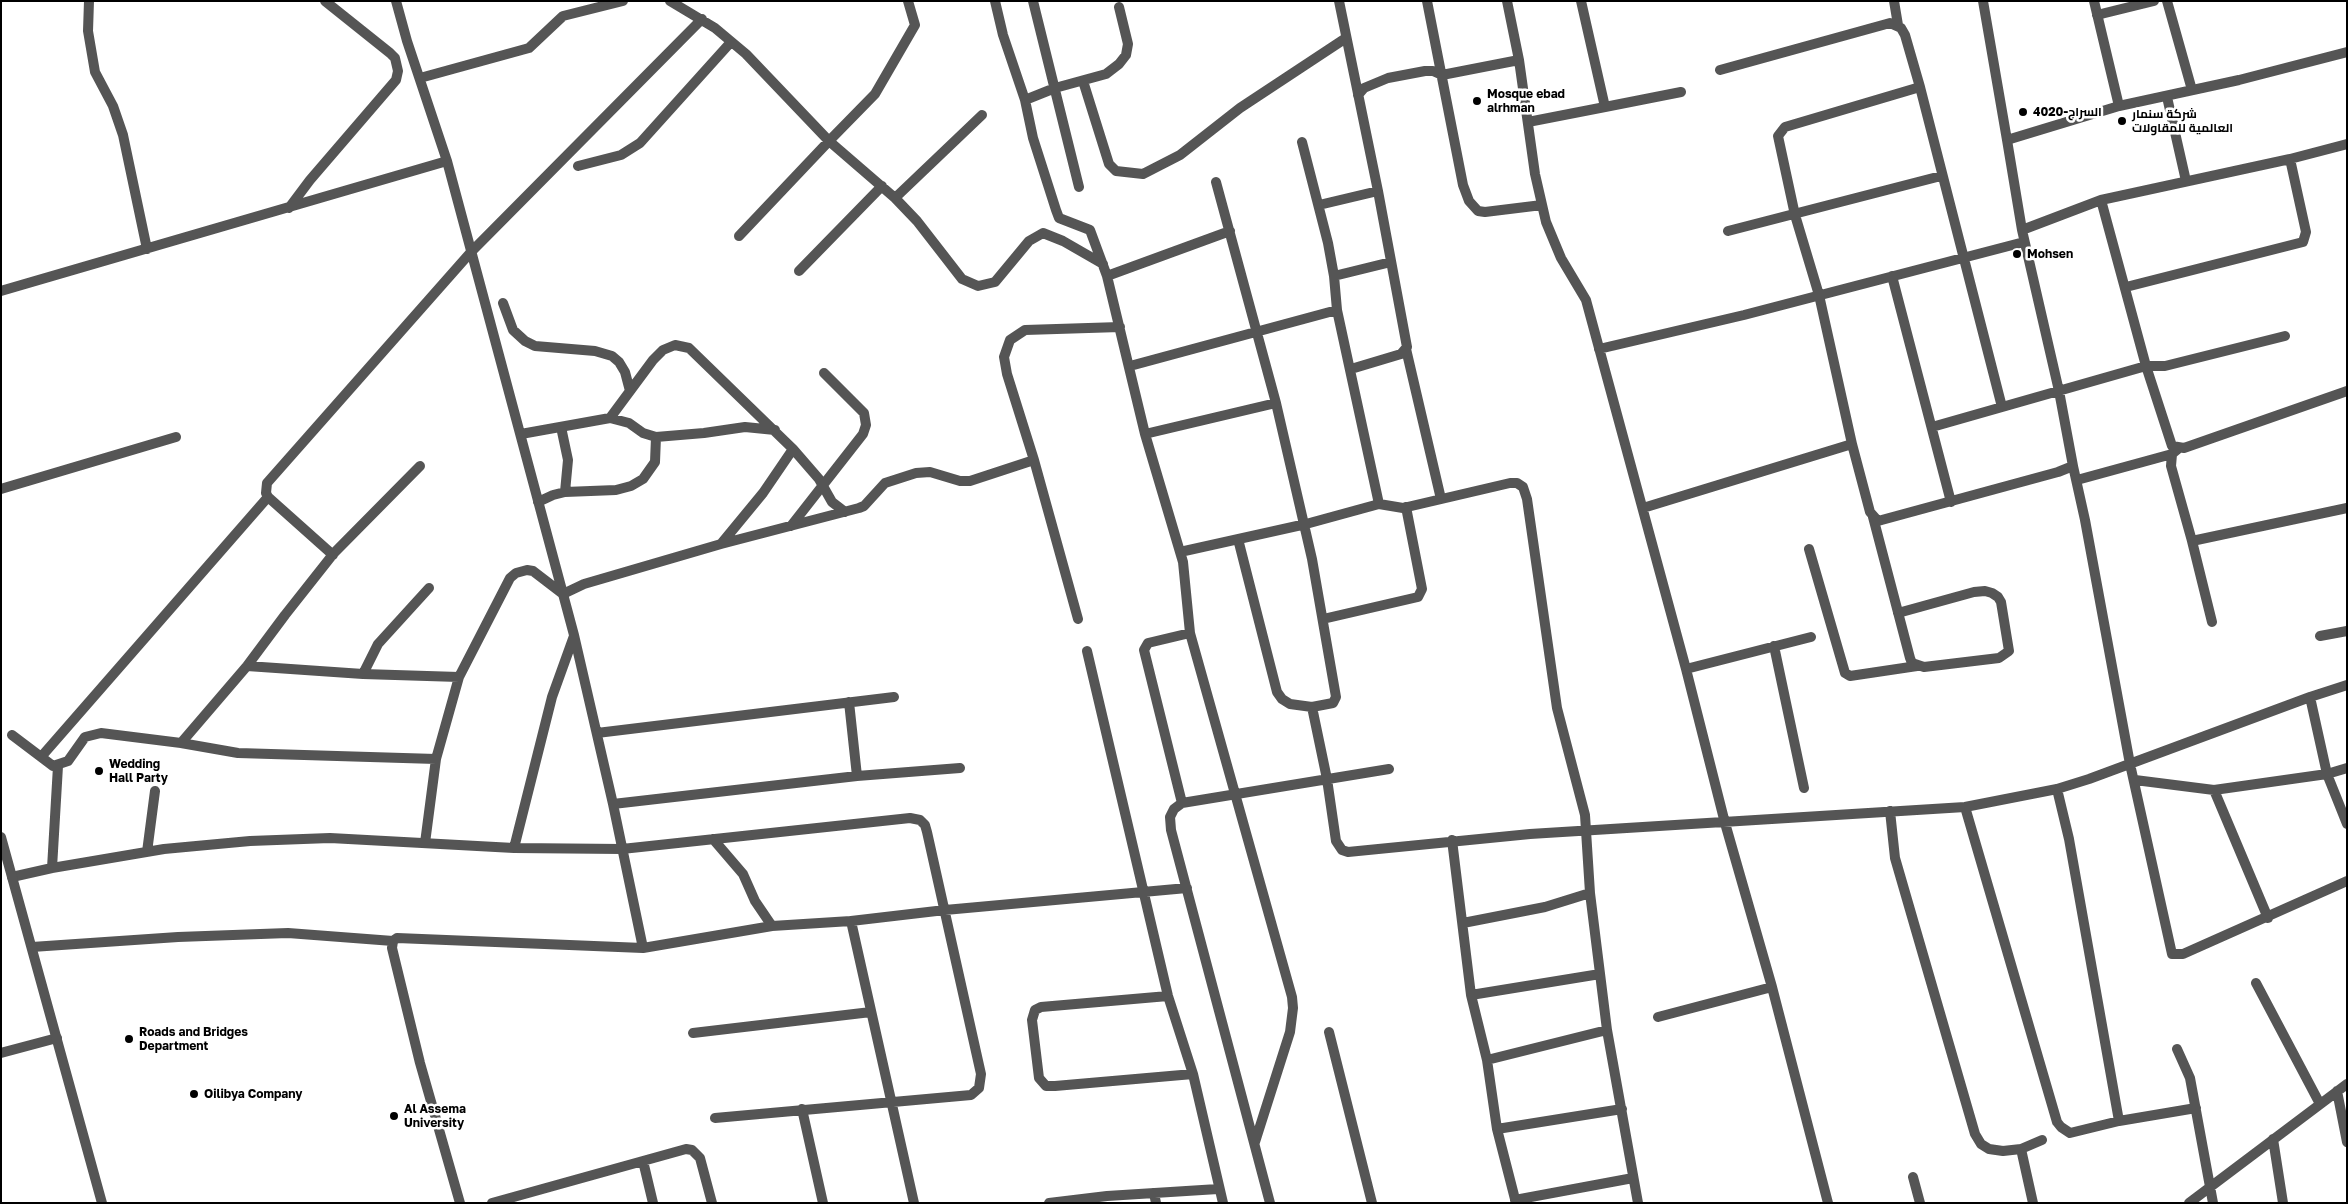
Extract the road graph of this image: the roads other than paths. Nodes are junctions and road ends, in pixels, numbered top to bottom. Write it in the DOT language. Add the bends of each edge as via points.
graph roads {
  1 [pos="89,1"];
  2 [pos="326,1"];
  3 [pos="396,1"];
  4 [pos="623,1"];
  5 [pos="670,1"];
  6 [pos="908,1"];
  7 [pos="995,1"];
  8 [pos="1033,1"];
  9 [pos="1339,1"];
  10 [pos="1428,1"];
  11 [pos="1507,1"];
  12 [pos="1581,1"];
  13 [pos="1894,1"];
  14 [pos="1983,1"];
  15 [pos="2094,1"];
  16 [pos="2154,1"];
  17 [pos="2167,1"];
  18 [pos="1119,6"];
  19 [pos="2098,15"];
  20 [pos="702,19"];
  21 [pos="1898,25"];
  22 [pos="1346,38"];
  23 [pos="731,42"];
  24 [pos="2347,52"];
  25 [pos="1518,60"];
  26 [pos="1720,70"];
  27 [pos="1442,75"];
  28 [pos="420,78"];
  29 [pos="1083,80"];
  30 [pos="1920,87"];
  31 [pos="1055,88"];
  32 [pos="2192,90"];
  33 [pos="1681,92"];
  34 [pos="1358,95"];
  35 [pos="2167,97"];
  36 [pos="1025,100"];
  37 [pos="2119,106"];
  38 [pos="1606,107"];
  39 [pos="982,115"];
  40 [pos="1528,122"];
  41 [pos="2006,140"];
  42 [pos="829,141"];
  43 [pos="1302,142"];
  44 [pos="2347,144"];
  45 [pos="2290,159"];
  46 [pos="447,161"];
  47 [pos="578,166"];
  48 [pos="1941,176"];
  49 [pos="2186,181"];
  50 [pos="1216,182"];
  51 [pos="882,186"];
  52 [pos="1080,187"];
  53 [pos="1378,191"];
  54 [pos="896,198"];
  55 [pos="2101,200"];
  56 [pos="1319,205"];
  57 [pos="1542,205"];
  58 [pos="290,208"];
  59 [pos="1795,215"];
  60 [pos="2022,230"];
  61 [pos="1230,231"];
  62 [pos="1728,231"];
  63 [pos="739,236"];
  64 [pos="2024,242"];
  65 [pos="148,249"];
  66 [pos="471,252"];
  67 [pos="1962,259"];
  68 [pos="1391,262"];
  69 [pos="1103,264"];
  70 [pos="799,271"];
  71 [pos="1107,276"];
  72 [pos="1334,276"];
  73 [pos="1892,276"];
  74 [pos="2126,287"];
  75 [pos="1,291"];
  76 [pos="1819,295"];
  77 [pos="503,304"];
  78 [pos="1337,310"];
  79 [pos="1120,327"];
  80 [pos="1257,333"];
  81 [pos="2285,336"];
  82 [pos="1599,348"];
  83 [pos="1406,349"];
  84 [pos="1130,366"];
  85 [pos="2146,366"];
  86 [pos="1351,369"];
  87 [pos="824,373"];
  88 [pos="630,391"];
  89 [pos="2059,391"];
  90 [pos="2347,391"];
  91 [pos="1276,403"];
  92 [pos="2002,407"];
  93 [pos="610,418"];
  94 [pos="560,427"];
  95 [pos="1932,427"];
  96 [pos="775,430"];
  97 [pos="521,434"];
  98 [pos="1145,434"];
  99 [pos="176,437"];
  100 [pos="656,437"];
  101 [pos="1852,444"];
  102 [pos="793,449"];
  103 [pos="2175,451"];
  104 [pos="1034,460"];
  105 [pos="420,466"];
  106 [pos="2073,466"];
  107 [pos="2077,480"];
  108 [pos="823,487"];
  109 [pos="1,489"];
  110 [pos="565,492"];
  111 [pos="268,497"];
  112 [pos="1441,499"];
  113 [pos="538,502"];
  114 [pos="1951,502"];
  115 [pos="1379,504"];
  116 [pos="1406,507"];
  117 [pos="1643,508"];
  118 [pos="2347,508"];
  119 [pos="845,512"];
  120 [pos="1873,517"];
  121 [pos="1306,524"];
  122 [pos="791,526"];
  123 [pos="1238,539"];
  124 [pos="2192,541"];
  125 [pos="721,544"];
  126 [pos="1809,549"];
  127 [pos="1180,552"];
  128 [pos="333,555"];
  129 [pos="429,588"];
  130 [pos="563,594"];
  131 [pos="1898,613"];
  132 [pos="1078,619"];
  133 [pos="1323,619"];
  134 [pos="2212,622"];
  135 [pos="2347,631"];
  136 [pos="1190,632"];
  137 [pos="574,635"];
  138 [pos="2320,636"];
  139 [pos="1811,637"];
  140 [pos="1774,646"];
  141 [pos="1087,652"];
  142 [pos="248,666"];
  143 [pos="1917,666"];
  144 [pos="1686,669"];
  145 [pos="363,674"];
  146 [pos="459,678"];
  147 [pos="2347,685"];
  148 [pos="894,697"];
  149 [pos="2310,697"];
  150 [pos="849,702"];
  151 [pos="1312,707"];
  152 [pos="597,733"];
  153 [pos="12,735"];
  154 [pos="181,743"];
  155 [pos="41,757"];
  156 [pos="436,759"];
  157 [pos="2130,764"];
  158 [pos="58,766"];
  159 [pos="960,768"];
  160 [pos="2347,768"];
  161 [pos="1389,769"];
  162 [pos="2327,774"];
  163 [pos="857,776"];
  164 [pos="1327,779"];
  165 [pos="2135,780"];
  166 [pos="1804,788"];
  167 [pos="2056,789"];
  168 [pos="2214,790"];
  169 [pos="154,791"];
  170 [pos="1235,796"];
  171 [pos="1182,803"];
  172 [pos="614,804"];
  173 [pos="1965,807"];
  174 [pos="1890,811"];
  175 [pos="1725,823"];
  176 [pos="2347,824"];
  177 [pos="1585,831"];
  178 [pos="1,837"];
  179 [pos="713,839"];
  180 [pos="1452,840"];
  181 [pos="425,843"];
  182 [pos="514,848"];
  183 [pos="622,849"];
  184 [pos="147,852"];
  185 [pos="52,868"];
  186 [pos="12,877"];
  187 [pos="2347,881"];
  188 [pos="1187,888"];
  189 [pos="1144,892"];
  190 [pos="1590,892"];
  191 [pos="945,910"];
  192 [pos="2268,918"];
  193 [pos="851,921"];
  194 [pos="1462,923"];
  195 [pos="772,926"];
  196 [pos="393,942"];
  197 [pos="32,946"];
  198 [pos="643,948"];
  199 [pos="1600,974"];
  200 [pos="2256,983"];
  201 [pos="1772,987"];
  202 [pos="1471,995"];
  203 [pos="1168,996"];
  204 [pos="870,1012"];
  205 [pos="1658,1017"];
  206 [pos="1607,1030"];
  207 [pos="1329,1032"];
  208 [pos="693,1033"];
  209 [pos="57,1038"];
  210 [pos="2177,1049"];
  211 [pos="1,1053"];
  212 [pos="1487,1060"];
  213 [pos="1193,1074"];
  214 [pos="2347,1084"];
  215 [pos="2337,1091"];
  216 [pos="891,1102"];
  217 [pos="2320,1104"];
  218 [pos="2196,1108"];
  219 [pos="802,1109"];
  220 [pos="1622,1109"];
  221 [pos="715,1118"];
  222 [pos="2119,1121"];
  223 [pos="1497,1129"];
  224 [pos="2273,1139"];
  225 [pos="2042,1140"];
  226 [pos="1255,1142"];
  227 [pos="2347,1142"];
  228 [pos="2020,1149"];
  229 [pos="643,1161"];
  230 [pos="1913,1177"];
  231 [pos="1633,1178"];
  232 [pos="2211,1186"];
  233 [pos="1218,1189"];
  234 [pos="1155,1198"];
  235 [pos="1107,1199"];
  236 [pos="1515,1201"];
  237 [pos="99,1202"];
  238 [pos="460,1203"];
  239 [pos="492,1203"];
  240 [pos="653,1203"];
  241 [pos="712,1203"];
  242 [pos="823,1203"];
  243 [pos="914,1203"];
  244 [pos="1049,1203"];
  245 [pos="1223,1203"];
  246 [pos="1270,1203"];
  247 [pos="1372,1203"];
  248 [pos="1638,1203"];
  249 [pos="1828,1203"];
  250 [pos="1920,1203"];
  251 [pos="2033,1203"];
  252 [pos="2189,1203"];
  253 [pos="2213,1203"];
  254 [pos="2284,1203"];
  1 -- 65 [label="street" via="88,31 95,72 113,106 123,135"];
  2 -- 58 [label="street" via="390,53 395,58 398,71 396,80"];
  3 -- 28 [label="street"];
  4 -- 28 [label="street" via="563,16 529,48"];
  5 -- 20 [label="street"];
  6 -- 42 [label="street" via="915,25 875,94"];
  7 -- 36 [label="street"];
  8 -- 31 [label="street"];
  9 -- 22 [label="street"];
  10 -- 27 [label="street"];
  11 -- 25 [label="street"];
  12 -- 38 [label="street"];
  13 -- 21 [label="street"];
  14 -- 41 [label="street"];
  15 -- 19 [label="street"];
  16 -- 19 [label="street"];
  17 -- 32 [label="street"];
  18 -- 29 [label="street" via="1128,42 1126,55 1106,74"];
  19 -- 37 [label="street"];
  20 -- 23 [label="street"];
  20 -- 66 [label="street"];
  21 -- 26 [label="street" via="1890,23"];
  21 -- 30 [label="street" via="1905,35"];
  22 -- 29 [label="street" via="1240,108 1180,155 1143,174 1116,171 1109,164"];
  22 -- 34 [label="street"];
  23 -- 42 [label="street" via="758,64"];
  23 -- 47 [label="street" via="640,143 621,155"];
  24 -- 32 [label="street" via="2301,66"];
  25 -- 27 [label="street"];
  25 -- 40 [label="street"];
  27 -- 34 [label="street" via="1425,71 1388,78 1364,88"];
  27 -- 57 [label="street" via="1463,185 1470,201 1478,211 1485,212"];
  28 -- 46 [label="street"];
  29 -- 31 [label="street"];
  30 -- 48 [label="street"];
  30 -- 59 [label="street" via="1785,127 1781,131 1778,143"];
  31 -- 36 [label="street"];
  31 -- 52 [label="street"];
  32 -- 35 [label="street"];
  33 -- 38 [label="street"];
  34 -- 53 [label="street"];
  35 -- 37 [label="street"];
  35 -- 49 [label="street"];
  36 -- 69 [label="street" via="1033,138 1057,214 1090,230"];
  37 -- 41 [label="street"];
  38 -- 40 [label="street"];
  39 -- 54 [label="street"];
  40 -- 57 [label="street"];
  41 -- 60 [label="street"];
  42 -- 51 [label="street"];
  42 -- 63 [label="street"];
  43 -- 56 [label="street"];
  44 -- 45 [label="street"];
  45 -- 49 [label="street"];
  45 -- 74 [label="street" via="2306,232 2303,242"];
  46 -- 58 [label="street"];
  46 -- 66 [label="street"];
  48 -- 59 [label="street"];
  48 -- 67 [label="street"];
  49 -- 55 [label="street"];
  50 -- 61 [label="street"];
  51 -- 54 [label="street"];
  51 -- 70 [label="street"];
  53 -- 56 [label="street"];
  53 -- 68 [label="street"];
  54 -- 69 [label="street" via="962,279 978,286 995,282 1029,241 1043,233 1063,240"];
  55 -- 60 [label="street"];
  55 -- 74 [label="street"];
  56 -- 72 [label="street"];
  57 -- 82 [label="street" via="1554,242 1586,300"];
  58 -- 65 [label="street"];
  59 -- 62 [label="street"];
  59 -- 76 [label="street"];
  60 -- 64 [label="street"];
  61 -- 71 [label="street"];
  61 -- 80 [label="street"];
  64 -- 67 [label="street"];
  64 -- 89 [label="street"];
  65 -- 75 [label="street"];
  66 -- 97 [label="street"];
  66 -- 111 [label="street" via="268,484"];
  67 -- 73 [label="street"];
  67 -- 92 [label="street"];
  68 -- 72 [label="street"];
  68 -- 83 [label="street"];
  69 -- 71 [label="street"];
  71 -- 79 [label="street"];
  72 -- 78 [label="street"];
  73 -- 76 [label="street"];
  73 -- 95 [label="street"];
  74 -- 85 [label="street"];
  76 -- 82 [label="street"];
  76 -- 101 [label="street"];
  77 -- 88 [label="street" via="513,330 530,344 612,356 619,362"];
  78 -- 80 [label="street"];
  78 -- 86 [label="street"];
  79 -- 84 [label="street"];
  79 -- 104 [label="street" via="1025,330 1010,340 1004,357"];
  80 -- 84 [label="street"];
  80 -- 91 [label="street"];
  81 -- 85 [label="street" via="2164,366"];
  82 -- 117 [label="street"];
  83 -- 86 [label="street" via="1401,354"];
  83 -- 112 [label="street"];
  84 -- 98 [label="street"];
  85 -- 89 [label="street"];
  85 -- 103 [label="street"];
  86 -- 115 [label="street"];
  87 -- 108 [label="street" via="864,413 866,419 863,434"];
  88 -- 93 [label="street"];
  88 -- 96 [label="street" via="652,360 664,350 681,345 689,348"];
  89 -- 92 [label="street"];
  89 -- 106 [label="street"];
  90 -- 103 [label="street"];
  91 -- 98 [label="street"];
  91 -- 121 [label="street"];
  92 -- 95 [label="street"];
  93 -- 94 [label="street"];
  93 -- 100 [label="street"];
  94 -- 97 [label="street"];
  94 -- 110 [label="street" via="568,460"];
  95 -- 114 [label="street"];
  96 -- 100 [label="street" via="746,426"];
  96 -- 102 [label="street"];
  97 -- 113 [label="street"];
  98 -- 127 [label="street"];
  99 -- 109 [label="street"];
  100 -- 110 [label="street" via="655,462 643,478 631,486 616,490"];
  101 -- 117 [label="street"];
  101 -- 120 [label="street"];
  102 -- 108 [label="street"];
  102 -- 125 [label="street" via="763,494"];
  103 -- 107 [label="street"];
  103 -- 124 [label="street" via="2170,466"];
  104 -- 119 [label="street" via="970,481 930,472 916,473 885,483 864,506"];
  104 -- 132 [label="street"];
  105 -- 128 [label="street"];
  106 -- 107 [label="street"];
  106 -- 114 [label="street"];
  107 -- 157 [label="street"];
  108 -- 119 [label="street" via="832,502"];
  108 -- 122 [label="street"];
  110 -- 113 [label="street"];
  111 -- 128 [label="street"];
  111 -- 155 [label="street"];
  112 -- 116 [label="street"];
  112 -- 177 [label="street" via="1510,483 1517,483 1526,493 1557,708 1585,815"];
  113 -- 130 [label="street"];
  114 -- 120 [label="street" via="1882,520"];
  115 -- 116 [label="street"];
  115 -- 121 [label="street"];
  116 -- 133 [label="street" via="1422,589 1418,597"];
  117 -- 144 [label="street"];
  118 -- 124 [label="street"];
  119 -- 122 [label="street"];
  120 -- 131 [label="street"];
  121 -- 123 [label="street"];
  121 -- 133 [label="street"];
  122 -- 125 [label="street"];
  123 -- 127 [label="street"];
  123 -- 151 [label="street" via="1277,692 1290,704"];
  124 -- 134 [label="street"];
  125 -- 130 [label="street" via="584,584"];
  126 -- 143 [label="street" via="1845,672 1850,676"];
  127 -- 136 [label="street"];
  128 -- 142 [label="street"];
  129 -- 145 [label="street" via="378,644"];
  130 -- 137 [label="street"];
  130 -- 146 [label="street" via="533,571 516,573 510,578"];
  131 -- 143 [label="street" via="1910,658"];
  131 -- 143 [label="street" via="1985,590 2001,602 2009,652 1999,658"];
  133 -- 151 [label="street" via="1336,697 1333,703"];
  135 -- 138 [label="street"];
  136 -- 170 [label="street"];
  136 -- 171 [label="street" via="1148,643 1144,650"];
  137 -- 152 [label="street"];
  137 -- 182 [label="street" via="552,697"];
  139 -- 140 [label="street"];
  140 -- 144 [label="street"];
  140 -- 166 [label="street"];
  141 -- 189 [label="street"];
  142 -- 145 [label="street"];
  142 -- 154 [label="street"];
  144 -- 175 [label="street"];
  145 -- 146 [label="street"];
  146 -- 156 [label="street"];
  147 -- 149 [label="street"];
  148 -- 150 [label="street"];
  149 -- 157 [label="street"];
  149 -- 162 [label="street"];
  150 -- 152 [label="street"];
  150 -- 163 [label="street"];
  151 -- 164 [label="street"];
  152 -- 172 [label="street"];
  153 -- 155 [label="street"];
  154 -- 156 [label="street" via="238,753"];
  154 -- 158 [label="street" via="95,733 85,737 68,762"];
  155 -- 158 [label="street"];
  156 -- 181 [label="street"];
  157 -- 165 [label="street"];
  157 -- 167 [label="street"];
  158 -- 185 [label="street"];
  159 -- 163 [label="street"];
  160 -- 162 [label="street"];
  161 -- 164 [label="street"];
  162 -- 168 [label="street"];
  162 -- 176 [label="street"];
  163 -- 172 [label="street"];
  164 -- 170 [label="street"];
  164 -- 180 [label="street" via="1336,840 1342,850 1348,852"];
  165 -- 168 [label="street"];
  165 -- 192 [label="street" via="2172,954 2183,954"];
  167 -- 173 [label="street"];
  167 -- 222 [label="street" via="2075,870"];
  168 -- 192 [label="street"];
  169 -- 184 [label="street"];
  170 -- 171 [label="street"];
  170 -- 226 [label="street" via="1293,1008 1290,1032"];
  171 -- 188 [label="street" via="1172,813 1170,822"];
  172 -- 183 [label="street"];
  173 -- 174 [label="street"];
  173 -- 222 [label="street" via="2057,1122 2070,1133"];
  174 -- 175 [label="street"];
  174 -- 228 [label="street" via="1895,858 1975,1134 1981,1144 1990,1149"];
  175 -- 177 [label="street"];
  175 -- 201 [label="street"];
  177 -- 180 [label="street"];
  177 -- 190 [label="street"];
  178 -- 186 [label="street"];
  179 -- 183 [label="street"];
  179 -- 191 [label="street" via="910,818 920,820 927,832"];
  179 -- 195 [label="street" via="743,874 755,901"];
  180 -- 194 [label="street"];
  181 -- 182 [label="street"];
  181 -- 184 [label="street" via="330,838 250,841"];
  182 -- 183 [label="street"];
  183 -- 198 [label="street"];
  184 -- 185 [label="street"];
  185 -- 186 [label="street"];
  186 -- 197 [label="street"];
  187 -- 192 [label="street"];
  188 -- 189 [label="street"];
  188 -- 226 [label="street"];
  189 -- 191 [label="street"];
  189 -- 203 [label="street"];
  190 -- 194 [label="street" via="1545,907"];
  190 -- 199 [label="street"];
  191 -- 193 [label="street"];
  191 -- 216 [label="street" via="981,1074 979,1088 971,1095"];
  193 -- 195 [label="street"];
  193 -- 204 [label="street"];
  194 -- 202 [label="street"];
  195 -- 198 [label="street"];
  196 -- 197 [label="street" via="288,933"];
  196 -- 198 [label="street" via="404,937"];
  196 -- 238 [label="street" via="420,1064"];
  197 -- 209 [label="street"];
  199 -- 202 [label="street"];
  199 -- 206 [label="street"];
  200 -- 217 [label="street"];
  201 -- 205 [label="street"];
  201 -- 249 [label="street"];
  202 -- 212 [label="street"];
  203 -- 213 [label="street"];
  203 -- 213 [label="street" via="1041,1006 1035,1010 1032,1020 1040,1078 1046,1086 1055,1086"];
  204 -- 208 [label="street"];
  204 -- 216 [label="street"];
  206 -- 212 [label="street"];
  206 -- 220 [label="street"];
  207 -- 247 [label="street"];
  209 -- 211 [label="street"];
  209 -- 237 [label="street"];
  210 -- 218 [label="street" via="2190,1078"];
  212 -- 223 [label="street"];
  213 -- 233 [label="street"];
  214 -- 215 [label="street"];
  215 -- 217 [label="street"];
  215 -- 227 [label="street"];
  216 -- 219 [label="street"];
  216 -- 243 [label="street"];
  217 -- 224 [label="street"];
  218 -- 222 [label="street"];
  218 -- 232 [label="street"];
  219 -- 221 [label="street"];
  219 -- 242 [label="street"];
  220 -- 223 [label="street"];
  220 -- 231 [label="street"];
  223 -- 236 [label="street"];
  224 -- 232 [label="street"];
  224 -- 254 [label="street"];
  225 -- 228 [label="street"];
  226 -- 246 [label="street"];
  228 -- 251 [label="street"];
  229 -- 239 [label="street"];
  229 -- 240 [label="street"];
  229 -- 241 [label="street" via="692,1150 700,1158"];
  230 -- 250 [label="street"];
  231 -- 236 [label="street"];
  231 -- 248 [label="street"];
  232 -- 252 [label="street"];
  232 -- 253 [label="street"];
  233 -- 234 [label="street"];
  233 -- 245 [label="street"];
  234 -- 235 [label="street"];
  235 -- 244 [label="street"];
}
